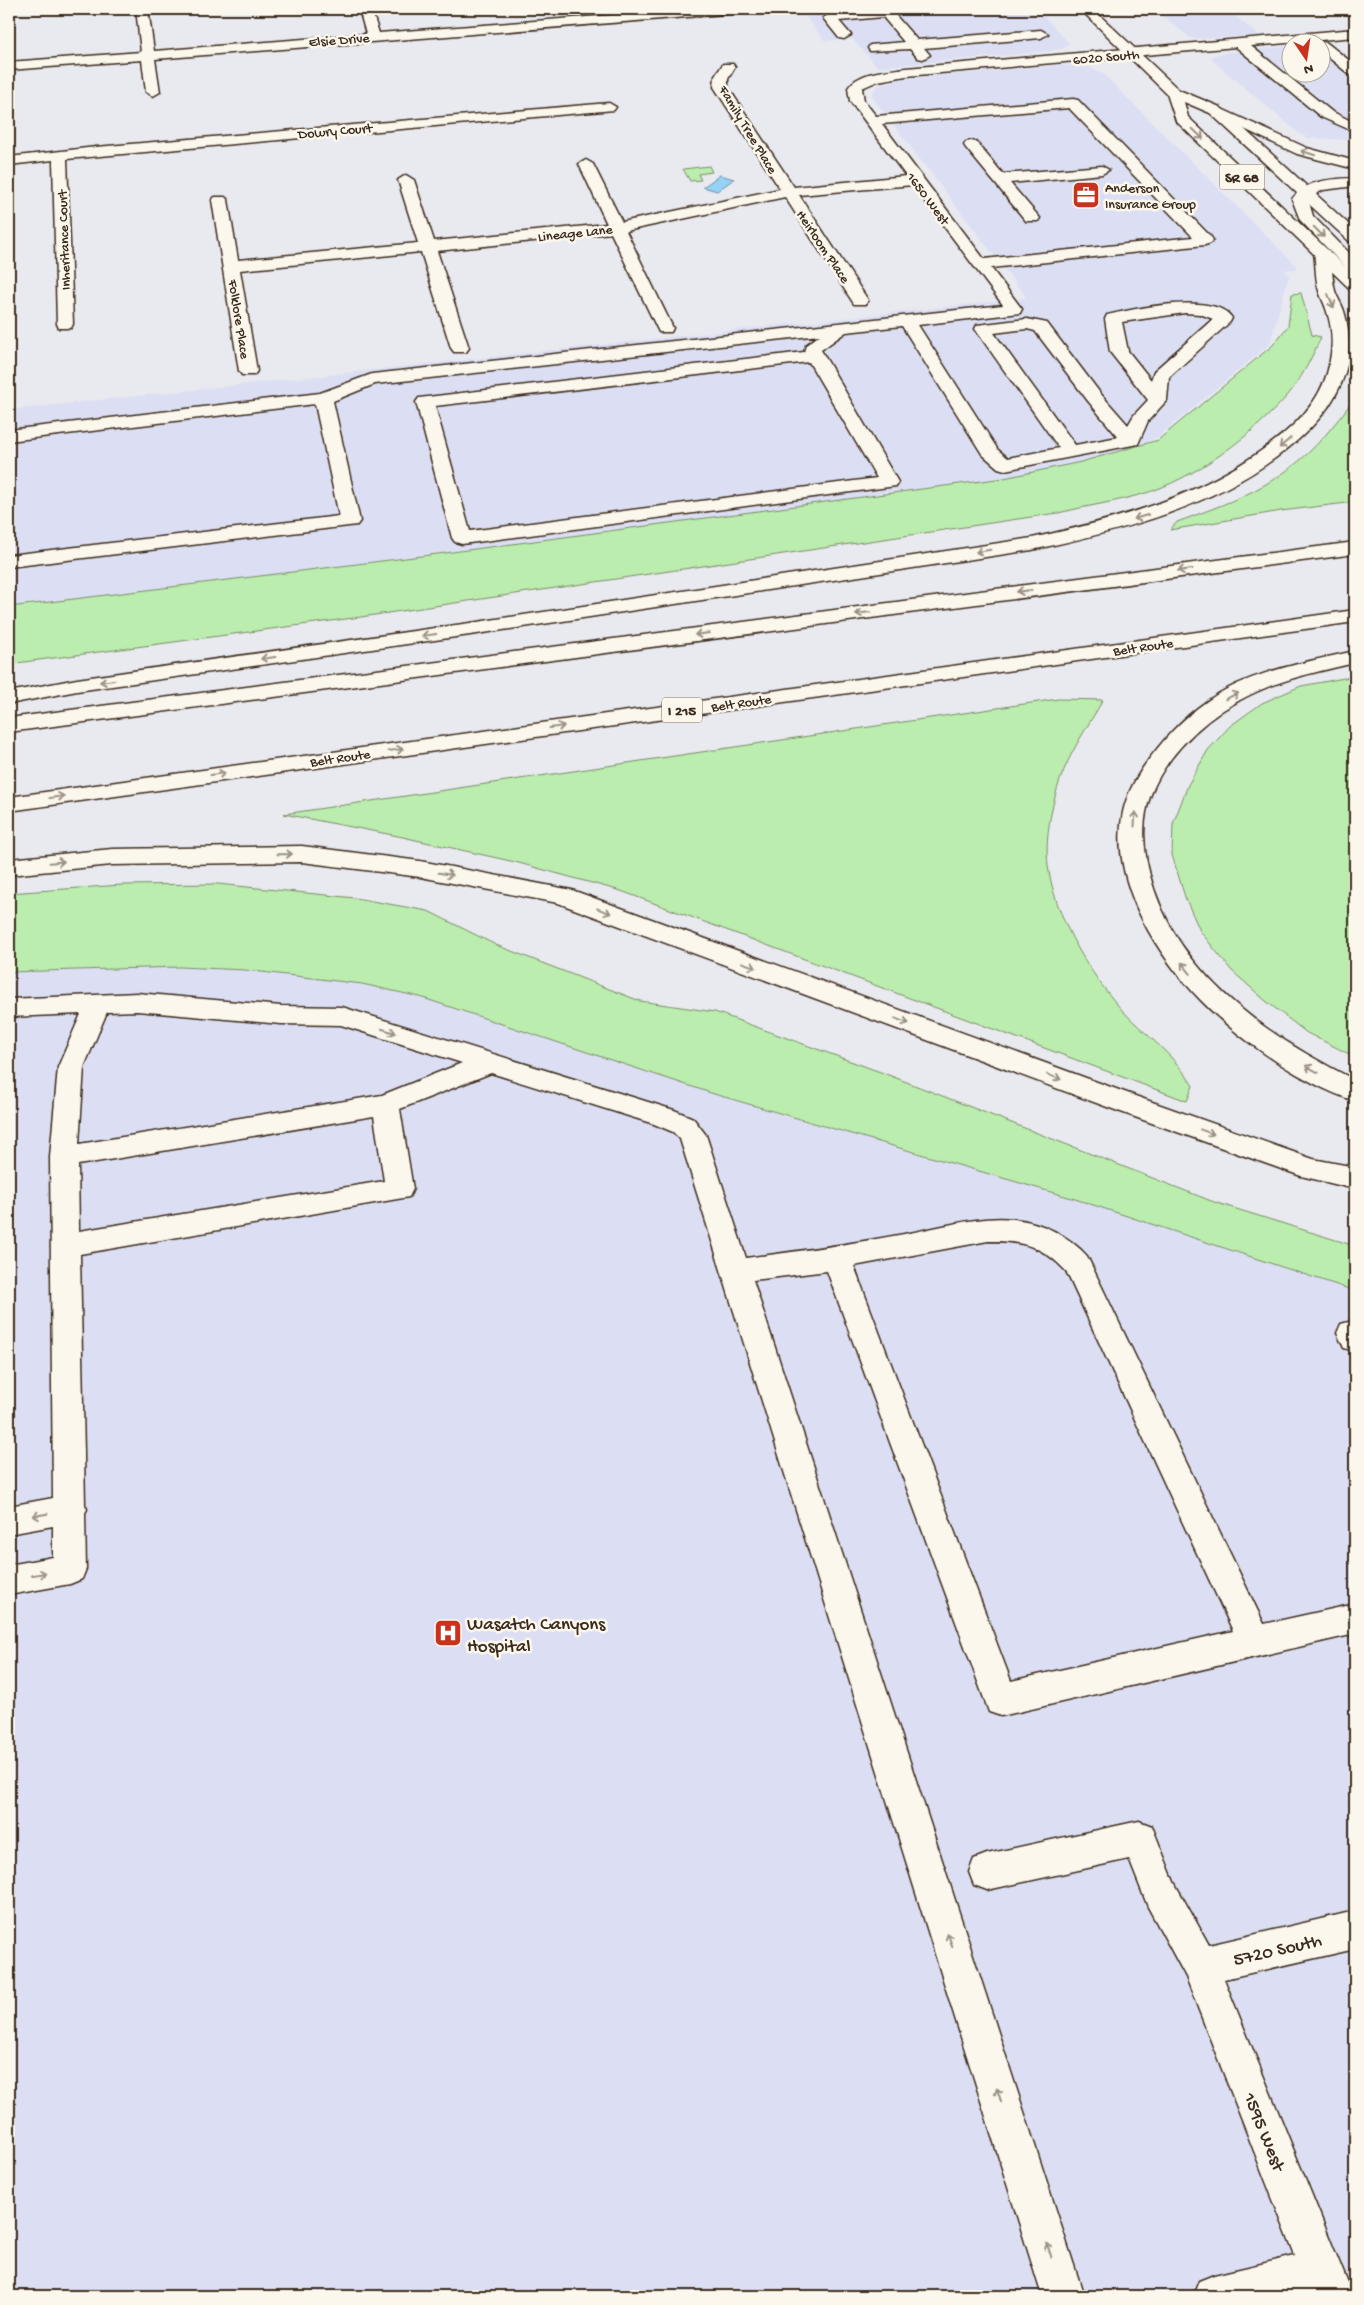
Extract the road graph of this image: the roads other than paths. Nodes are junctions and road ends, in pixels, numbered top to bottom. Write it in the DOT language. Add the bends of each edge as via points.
graph roads {
  1 [pos="142,9"];
  2 [pos="365,9"];
  3 [pos="738,9"];
  4 [pos="1086,9"];
  5 [pos="1355,33"];
  6 [pos="1041,34"];
  7 [pos="844,35"];
  8 [pos="373,36"];
  9 [pos="1332,38"];
  10 [pos="1282,43"];
  11 [pos="1240,44"];
  12 [pos="914,45"];
  13 [pos="876,48"];
  14 [pos="1132,53"];
  15 [pos="148,54"];
  16 [pos="1332,54"];
  17 [pos="9,66"];
  18 [pos="728,67"];
  19 [pos="936,70"];
  20 [pos="1355,72"];
  21 [pos="858,83"];
  22 [pos="153,92"];
  23 [pos="1174,93"];
  24 [pos="609,107"];
  25 [pos="1215,110"];
  26 [pos="871,121"];
  27 [pos="1355,128"];
  28 [pos="971,145"];
  29 [pos="1121,153"];
  30 [pos="60,156"];
  31 [pos="9,161"];
  32 [pos="586,164"];
  33 [pos="1355,164"];
  34 [pos="1114,176"];
  35 [pos="1000,179"];
  36 [pos="406,180"];
  37 [pos="916,180"];
  38 [pos="1355,182"];
  39 [pos="1151,183"];
  40 [pos="1306,191"];
  41 [pos="788,192"];
  42 [pos="220,200"];
  43 [pos="1032,218"];
  44 [pos="617,228"];
  45 [pos="1355,238"];
  46 [pos="427,247"];
  47 [pos="1322,253"];
  48 [pos="979,264"];
  49 [pos="231,266"];
  50 [pos="1355,268"];
  51 [pos="1355,285"];
  52 [pos="860,300"];
  53 [pos="907,321"];
  54 [pos="65,324"];
  55 [pos="665,328"];
  56 [pos="840,328"];
  57 [pos="983,329"];
  58 [pos="954,332"];
  59 [pos="935,335"];
  60 [pos="916,337"];
  61 [pos="460,348"];
  62 [pos="814,356"];
  63 [pos="248,371"];
  64 [pos="323,398"];
  65 [pos="1158,400"];
  66 [pos="9,435"];
  67 [pos="1131,440"];
  68 [pos="1070,451"];
  69 [pos="1355,539"];
  70 [pos="1355,548"];
  71 [pos="9,561"];
  72 [pos="1225,565"];
  73 [pos="1355,616"];
  74 [pos="1355,657"];
  75 [pos="9,698"];
  76 [pos="9,725"];
  77 [pos="9,804"];
  78 [pos="9,867"];
  79 [pos="98,1004"];
  80 [pos="9,1008"];
  81 [pos="489,1062"];
  82 [pos="1355,1092"];
  83 [pos="386,1104"];
  84 [pos="64,1157"];
  85 [pos="1355,1178"];
  86 [pos="66,1245"];
  87 [pos="837,1258"];
  88 [pos="737,1271"];
  89 [pos="71,1509"];
  90 [pos="9,1520"];
  91 [pos="9,1580"];
  92 [pos="1355,1619"];
  93 [pos="1254,1642"];
  94 [pos="987,1872"];
  95 [pos="1355,1930"];
  96 [pos="1200,1966"];
  97 [pos="1327,2284"];
  98 [pos="1063,2296"];
  99 [pos="1214,2296"];
  1 -- 15 [label="main road"];
  2 -- 8 [label="main road"];
  3 -- 8 [label="main road, Elsie Drive"];
  4 -- 14 [label="main road, SR 68"];
  5 -- 9 [label="main road, 6020 South"];
  6 -- 12 [label="main road"];
  7 -- 12 [label="main road" via="830,18 886,13"];
  8 -- 15 [label="main road, Elsie Drive"];
  10 -- 11 [label="main road, 6020 South"];
  11 -- 14 [label="main road, 6020 South"];
  11 -- 27 [label="main road" via="1326,114"];
  12 -- 13 [label="main road"];
  12 -- 19 [label="main road"];
  14 -- 19 [label="main road, 6020 South"];
  14 -- 23 [label="main road, SR 68"];
  15 -- 17 [label="main road, Elsie Drive"];
  15 -- 22 [label="main road"];
  16 -- 20 [label="main road"];
  18 -- 41 [label="main road, Family Tree Place" via="722,75 721,87"];
  19 -- 21 [label="main road, 6020 South" via="887,74"];
  21 -- 26 [label="main road, 1650 West" via="855,88 857,101"];
  23 -- 25 [label="main road, SR 68"];
  23 -- 47 [label="main road, SR 68, one-way" via="1181,118"];
  24 -- 30 [label="main road, Dowry Court"];
  33 -- 25 [label="main road, one-way" via="1302,151"];
  25 -- 40 [label="main road, SR 68"];
  26 -- 29 [label="main road" via="1073,103"];
  26 -- 37 [label="main road, 1650 West"];
  28 -- 35 [label="main road"];
  29 -- 34 [label="main road" via="1100,160"];
  29 -- 39 [label="main road"];
  30 -- 31 [label="main road"];
  30 -- 54 [label="main road, Inheritance Court"];
  32 -- 44 [label="main road"];
  34 -- 35 [label="main road"];
  34 -- 39 [label="main road"];
  35 -- 43 [label="main road"];
  36 -- 46 [label="main road"];
  37 -- 41 [label="main road, Lineage Lane"];
  37 -- 48 [label="main road, 1650 West"];
  38 -- 40 [label="main road" via="1318,186"];
  39 -- 48 [label="main road" via="1205,240"];
  40 -- 45 [label="main road, SR 68"];
  40 -- 50 [label="main road, one-way" via="1300,199 1306,217"];
  41 -- 44 [label="main road, Lineage Lane"];
  41 -- 52 [label="main road, Heirloom Place"];
  42 -- 49 [label="main road, Folklore Place"];
  44 -- 46 [label="main road, Lineage Lane"];
  44 -- 55 [label="main road"];
  46 -- 49 [label="main road, Lineage Lane"];
  46 -- 61 [label="main road"];
  47 -- 51 [label="main road, SR 68"];
  47 -- 75 [label="main road, one-way" via="1327,291 1341,337 1339,362 1331,389 1300,430 1279,448 1226,483 1190,500 1105,528 1032,544 77,685"];
  48 -- 53 [label="main road, 1650 West" via="1014,309"];
  49 -- 63 [label="main road, Folklore Place"];
  53 -- 56 [label="main road"];
  53 -- 60 [label="main road"];
  56 -- 62 [label="main road" via="812,348"];
  56 -- 64 [label="main road" via="372,379"];
  57 -- 58 [label="main road"];
  57 -- 67 [label="main road" via="1027,324 1041,327"];
  57 -- 68 [label="main road"];
  59 -- 60 [label="main road"];
  60 -- 68 [label="main road" via="991,454 1005,464"];
  62 -- 62 [label="main road" via="889,482 462,538 425,402"];
  64 -- 66 [label="main road"];
  64 -- 71 [label="main road" via="350,521"];
  65 -- 65 [label="main road" via="1160,375 1224,318 1213,311 1166,309 1113,319 1119,352"];
  65 -- 67 [label="main road" via="1140,419"];
  67 -- 68 [label="main road"];
  69 -- 72 [label="main road"];
  70 -- 72 [label="main road"];
  72 -- 76 [label="main road, one-way"];
  77 -- 73 [label="main road, Belt Route / I 215, one-way"];
  82 -- 74 [label="main road, one-way" via="1298,1062 1256,1033 1220,1004 1187,970 1163,937 1148,907 1136,872 1133,838 1135,808 1147,779 1169,748 1218,704 1267,680"];
  78 -- 85 [label="main road, one-way" via="112,857 302,854 420,869 562,896 1146,1111 1311,1169"];
  79 -- 80 [label="main road"];
  79 -- 81 [label="main road, one-way" via="137,1002 281,1015 342,1016"];
  79 -- 84 [label="main road" via="71,1067"];
  81 -- 83 [label="main road"];
  81 -- 88 [label="main road" via="683,1125 697,1147"];
  83 -- 84 [label="main road"];
  83 -- 86 [label="main road" via="399,1189"];
  84 -- 86 [label="main road"];
  86 -- 89 [label="main road"];
  87 -- 88 [label="main road"];
  87 -- 93 [label="main road" via="988,1230 1015,1230 1063,1248 1077,1264"];
  87 -- 93 [label="main road" via="1001,1700"];
  98 -- 88 [label="main road, one-way"];
  89 -- 90 [label="main road, one-way"];
  91 -- 89 [label="main road, one-way" via="70,1569"];
  92 -- 93 [label="main road"];
  94 -- 96 [label="main road, 1595 West" via="1139,1839 1161,1894"];
  95 -- 96 [label="main road, 5720 South"];
  96 -- 97 [label="main road, 1595 West"];
  97 -- 99 [label="main road"];
}
